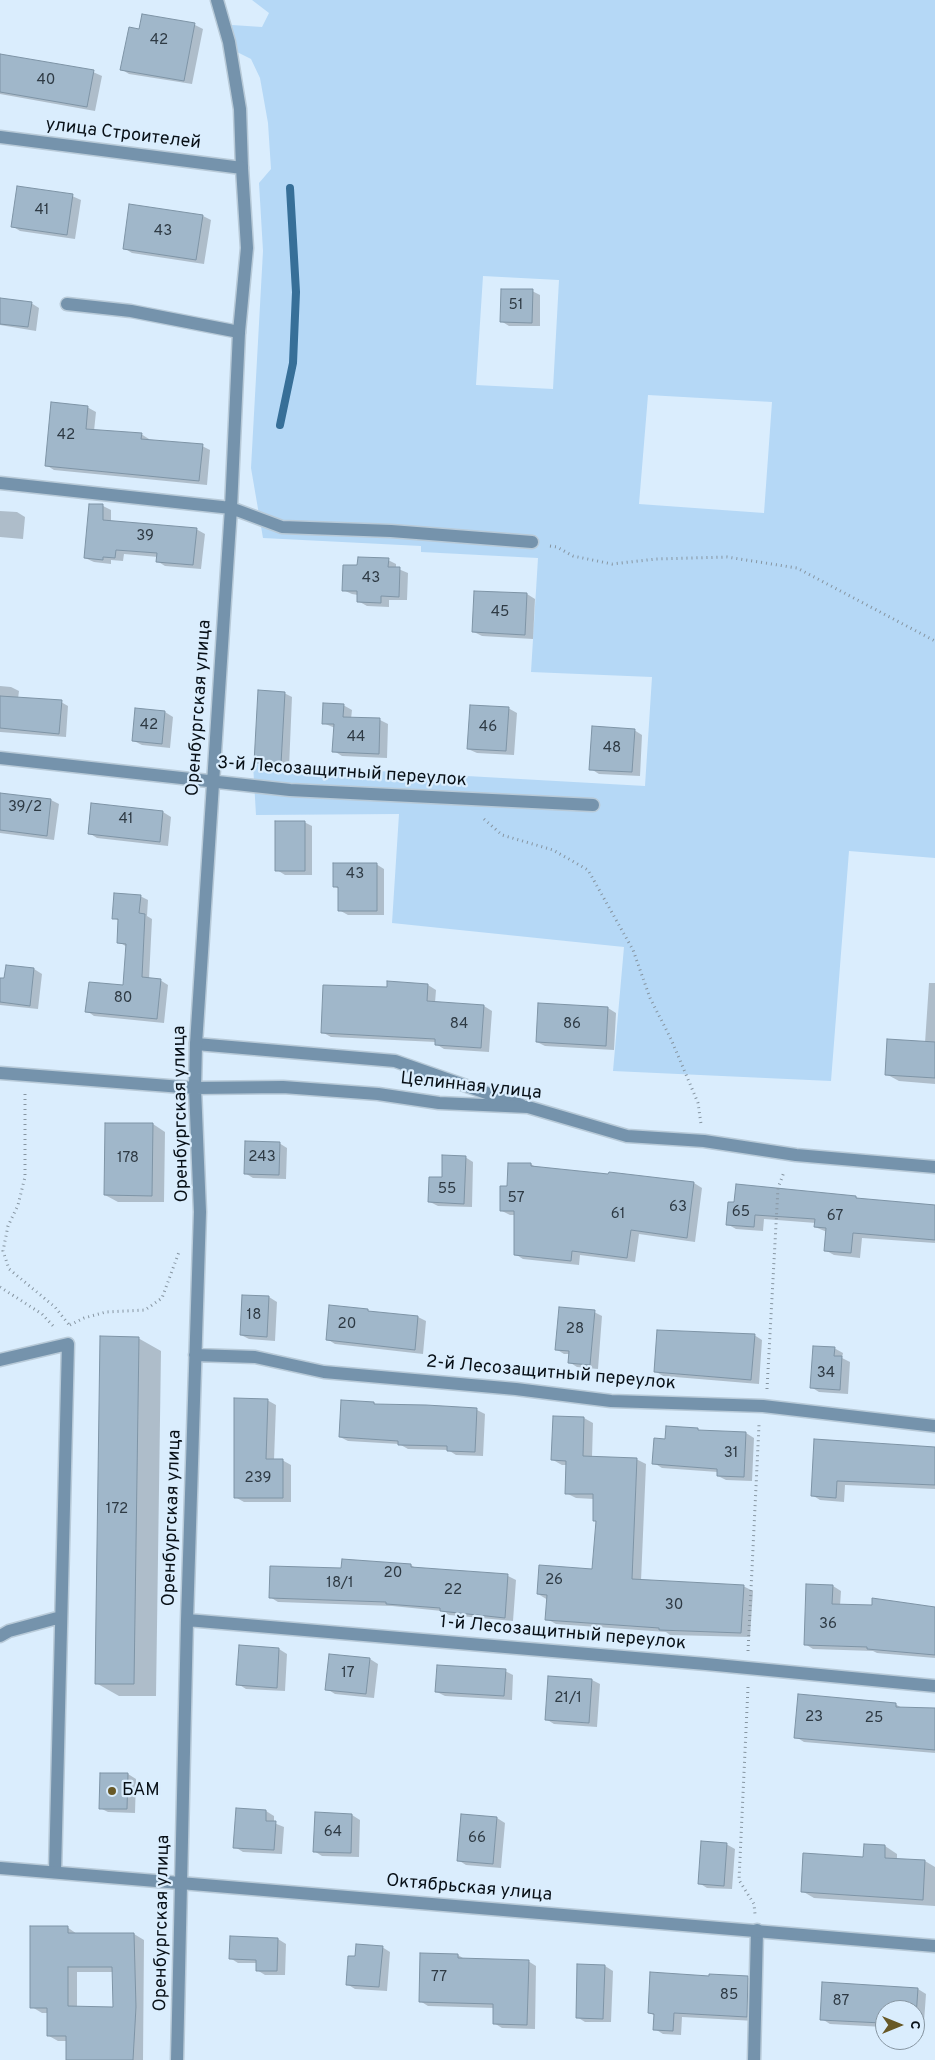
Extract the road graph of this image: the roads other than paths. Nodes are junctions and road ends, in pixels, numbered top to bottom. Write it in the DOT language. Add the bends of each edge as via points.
graph roads {
  1 [pos="217,0"];
  2 [pos="0,137"];
  3 [pos="242,168"];
  4 [pos="67,304"];
  5 [pos="239,332"];
  6 [pos="0,483"];
  7 [pos="231,508"];
  8 [pos="532,542"];
  9 [pos="0,758"];
  10 [pos="212,782"];
  11 [pos="593,805"];
  12 [pos="196,1044"];
  13 [pos="0,1073"];
  14 [pos="195,1088"];
  15 [pos="528,1107"];
  16 [pos="935,1166"];
  17 [pos="195,1355"];
  18 [pos="0,1360"];
  19 [pos="935,1426"];
  20 [pos="61,1617"];
  21 [pos="187,1620"];
  22 [pos="0,1636"];
  23 [pos="935,1686"];
  24 [pos="0,1868"];
  25 [pos="55,1872"];
  26 [pos="181,1883"];
  27 [pos="757,1930"];
  28 [pos="935,1946"];
  29 [pos="177,2060"];
  30 [pos="754,2060"];
  1 -- 3 [label="street, Оренбургская улица" via="240,108"];
  2 -- 3 [label="street, улица Строителей"];
  3 -- 5 [label="street, Оренбургская улица" via="247,248"];
  4 -- 5 [label="street" via="132,311"];
  5 -- 7 [label="street, Оренбургская улица"];
  6 -- 7 [label="street"];
  7 -- 8 [label="street" via="282,527 391,531"];
  7 -- 10 [label="street, Оренбургская улица"];
  9 -- 10 [label="street, 3-й Лесозащитный переулок"];
  10 -- 11 [label="street, 3-й Лесозащитный переулок" via="290,790"];
  10 -- 12 [label="street, Оренбургская улица"];
  12 -- 14 [label="street, Оренбургская улица"];
  12 -- 15 [label="street" via="395,1061"];
  13 -- 14 [label="street, Целинная улица"];
  14 -- 15 [label="street, Целинная улица" via="283,1087 378,1094 439,1103"];
  14 -- 17 [label="street, Оренбургская улица" via="200,1212"];
  15 -- 16 [label="street, Целинная улица" via="626,1136 704,1141 796,1155"];
  17 -- 19 [label="street, 2-й Лесозащитный переулок" via="255,1357 324,1372 611,1401 763,1406"];
  17 -- 21 [label="street, Оренбургская улица"];
  18 -- 20 [label="street" via="68,1344"];
  20 -- 22 [label="street"];
  20 -- 25 [label="street"];
  21 -- 23 [label="street, 1-й Лесозащитный переулок"];
  21 -- 26 [label="street, Оренбургская улица"];
  24 -- 25 [label="street, Октябрьская улица"];
  25 -- 26 [label="street, Октябрьская улица"];
  26 -- 27 [label="street, Октябрьская улица"];
  26 -- 29 [label="street, Оренбургская улица"];
  27 -- 28 [label="street, Октябрьская улица"];
  27 -- 30 [label="street"];
}
